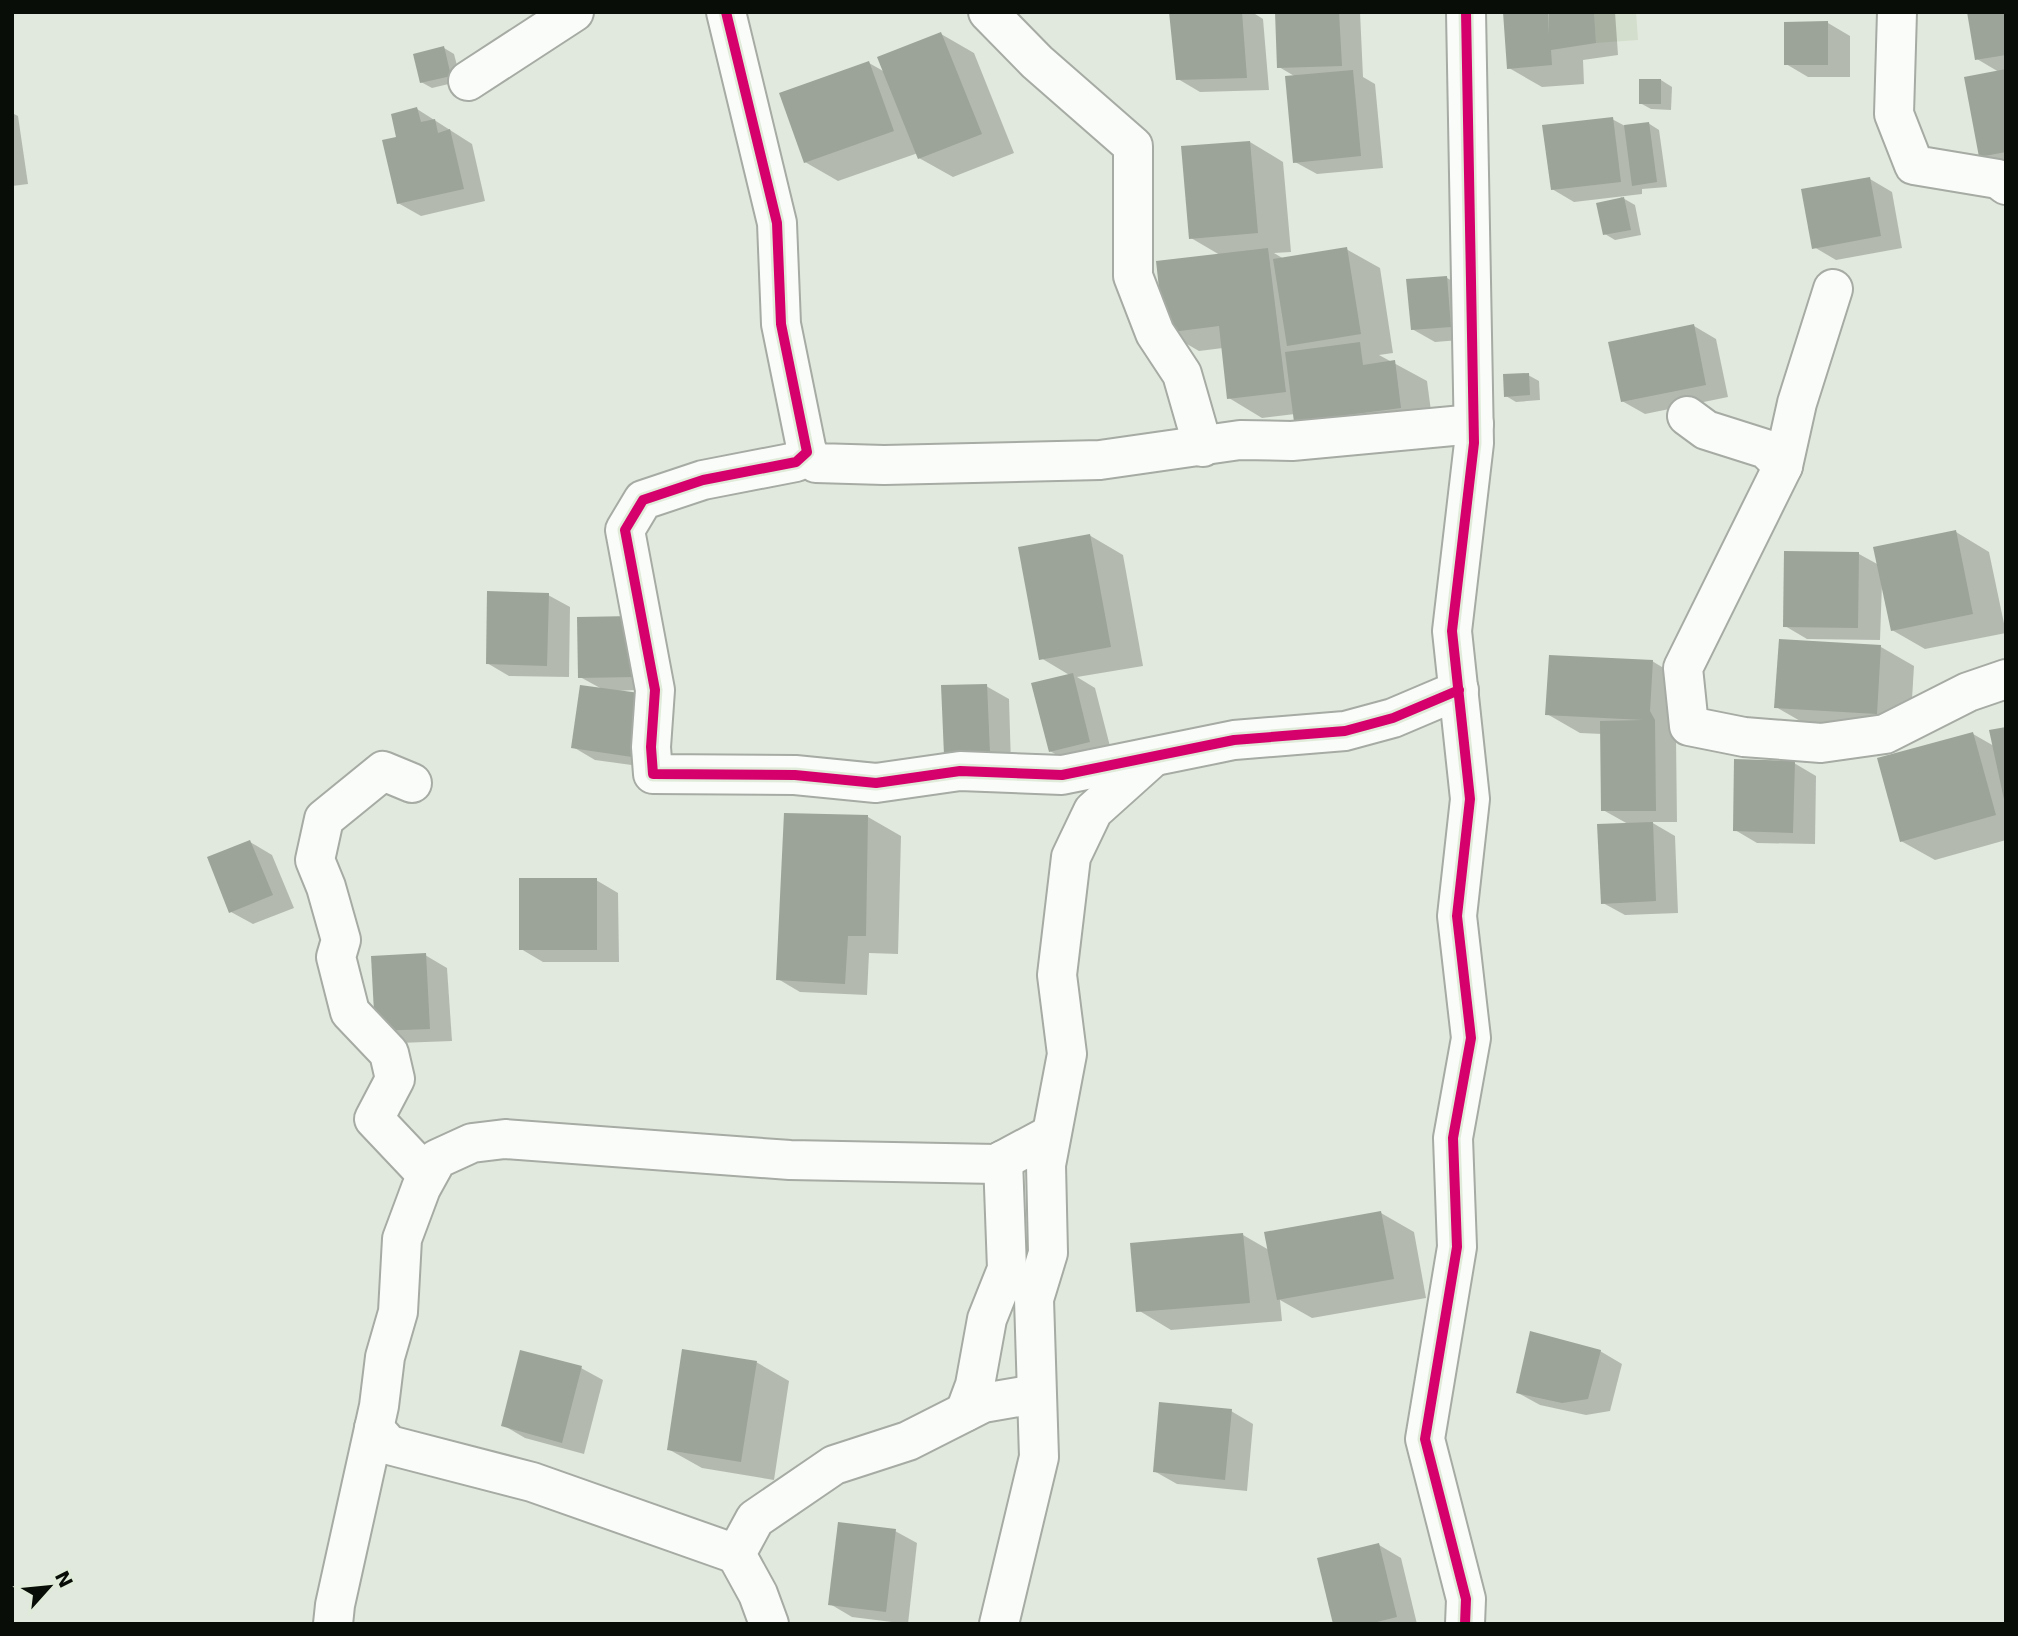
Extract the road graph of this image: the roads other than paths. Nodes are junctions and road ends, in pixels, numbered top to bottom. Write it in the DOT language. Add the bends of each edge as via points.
graph roads {
  1 [pos="573,12"];
  2 [pos="726,12"];
  3 [pos="988,12"];
  4 [pos="1466,12"];
  5 [pos="1897,12"];
  6 [pos="468,81"];
  7 [pos="2006,185"];
  8 [pos="1833,289"];
  9 [pos="1686,416"];
  10 [pos="1474,424"];
  11 [pos="1202,447"];
  12 [pos="807,452"];
  13 [pos="1783,466"];
  14 [pos="2006,679"];
  15 [pos="1459,690"];
  16 [pos="1154,757"];
  17 [pos="412,783"];
  18 [pos="1050,1135"];
  19 [pos="1003,1160"];
  20 [pos="427,1175"];
  21 [pos="1036,1394"];
  22 [pos="965,1412"];
  23 [pos="374,1428"];
  24 [pos="736,1554"];
  25 [pos="333,1624"];
  26 [pos="769,1624"];
  27 [pos="999,1624"];
  28 [pos="1465,1624"];
  1 -- 6 [label="street"];
  2 -- 12 [label="street" via="777,223 781,324"];
  3 -- 11 [label="street" via="1133,146 1133,276 1155,333 1182,374"];
  4 -- 10 [label="street"];
  5 -- 7 [label="street" via="1894,114 1914,165 1998,179"];
  8 -- 13 [label="street" via="1797,403"];
  9 -- 13 [label="street" via="1706,429 1766,449"];
  10 -- 11 [label="street" via="1292,441 1240,440"];
  10 -- 15 [label="street" via="1452,631"];
  11 -- 12 [label="street" via="1100,460 960,464 816,463"];
  12 -- 16 [label="street" via="796,462 703,480 643,500 625,530 655,690 650,747 653,774 795,775 876,783 960,771 1062,775"];
  13 -- 14 [label="street" via="1683,668 1689,726 1744,737 1821,743 1885,734 1968,692"];
  15 -- 16 [label="street" via="1392,718 1345,731 1234,740"];
  15 -- 28 [label="street" via="1471,799 1457,916 1471,1038 1453,1138 1457,1247 1424,1439 1466,1599"];
  16 -- 18 [label="street" via="1093,811 1071,857 1057,975 1067,1054"];
  17 -- 20 [label="street" via="383,771 324,818 315,860 341,940 336,957 350,1012 389,1053 396,1079 374,1119"];
  18 -- 19 [label="street"];
  18 -- 21 [label="street" via="1045,1165 1048,1253 1034,1299"];
  19 -- 20 [label="street" via="996,1164 790,1160 505,1139 472,1143 437,1158"];
  19 -- 22 [label="street" via="1007,1269 987,1319 975,1385"];
  20 -- 23 [label="street" via="402,1239 398,1312 385,1357"];
  21 -- 22 [label="street" via="983,1402"];
  21 -- 27 [label="street" via="1039,1457"];
  22 -- 24 [label="street" via="908,1441 834,1465 755,1519"];
  23 -- 24 [label="street" via="389,1445 532,1482"];
  23 -- 25 [label="street"];
  24 -- 26 [label="street"];
}
